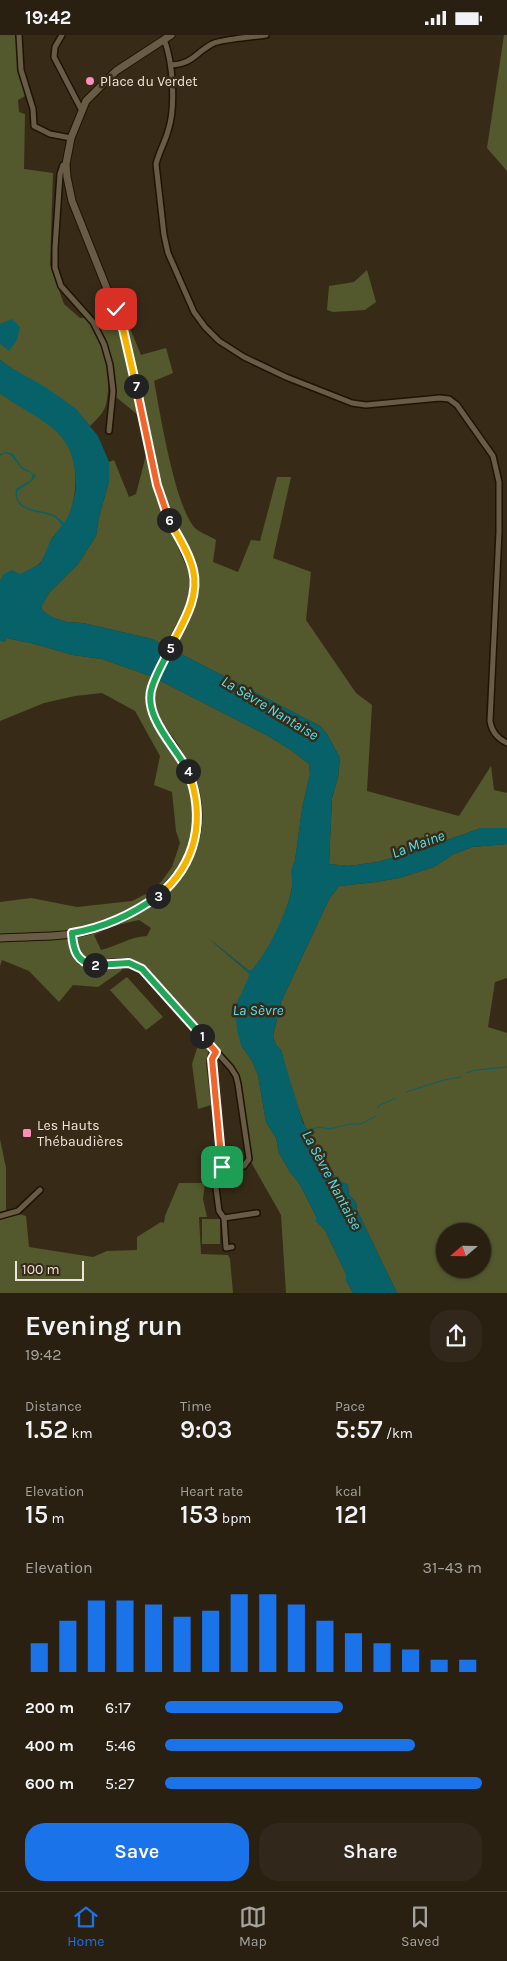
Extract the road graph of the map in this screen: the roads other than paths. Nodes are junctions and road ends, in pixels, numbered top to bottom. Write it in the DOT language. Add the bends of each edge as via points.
graph roads {
  1 [pos="18,35"];
  2 [pos="62,35"];
  3 [pos="171,35"];
  4 [pos="266,35"];
  5 [pos="160,39"];
  6 [pos="171,65"];
  7 [pos="81,109"];
  8 [pos="71,139"];
  9 [pos="66,164"];
  10 [pos="109,431"];
  11 [pos="507,743"];
  12 [pos="72,933"];
  13 [pos="0,938"];
  14 [pos="216,1052"];
  15 [pos="222,1167"];
  16 [pos="40,1190"];
  17 [pos="257,1213"];
  18 [pos="0,1216"];
  19 [pos="224,1218"];
  20 [pos="232,1247"];
  1 -- 8 [label="street" via="34,126"];
  2 -- 7 [label="street" via="54,57"];
  3 -- 5 [label="main road"];
  4 -- 6 [label="street" via="212,43 194,59"];
  5 -- 6 [label="street"];
  5 -- 7 [label="main road" via="116,71"];
  6 -- 11 [label="street" via="172,112 156,164 164,235 168,253 194,312 205,327 219,341 244,357 352,403 366,405 449,399 488,447 497,467 499,482 490,721 498,738"];
  7 -- 8 [label="main road"];
  8 -- 9 [label="main road"];
  9 -- 10 [label="street" via="60,174 55,268 61,286 94,322 104,344 113,391"];
  9 -- 12 [label="main road" via="72,201 116,309 160,497 193,570 193,596 153,685 150,701 152,713 183,761 195,792 197,821 192,848 166,889 140,908 100,926"];
  12 -- 13 [label="main road"];
  12 -- 14 [label="street" via="75,953 86,963 98,966 129,963 142,969"];
  14 -- 15 [label="street" via="212,1059"];
  14 -- 15 [label="street" via="236,1076 249,1159 244,1165"];
  15 -- 19 [label="street" via="215,1180 219,1211"];
  16 -- 18 [label="street" via="18,1211"];
  17 -- 19 [label="street"];
  19 -- 20 [label="street" via="226,1248"];
}
